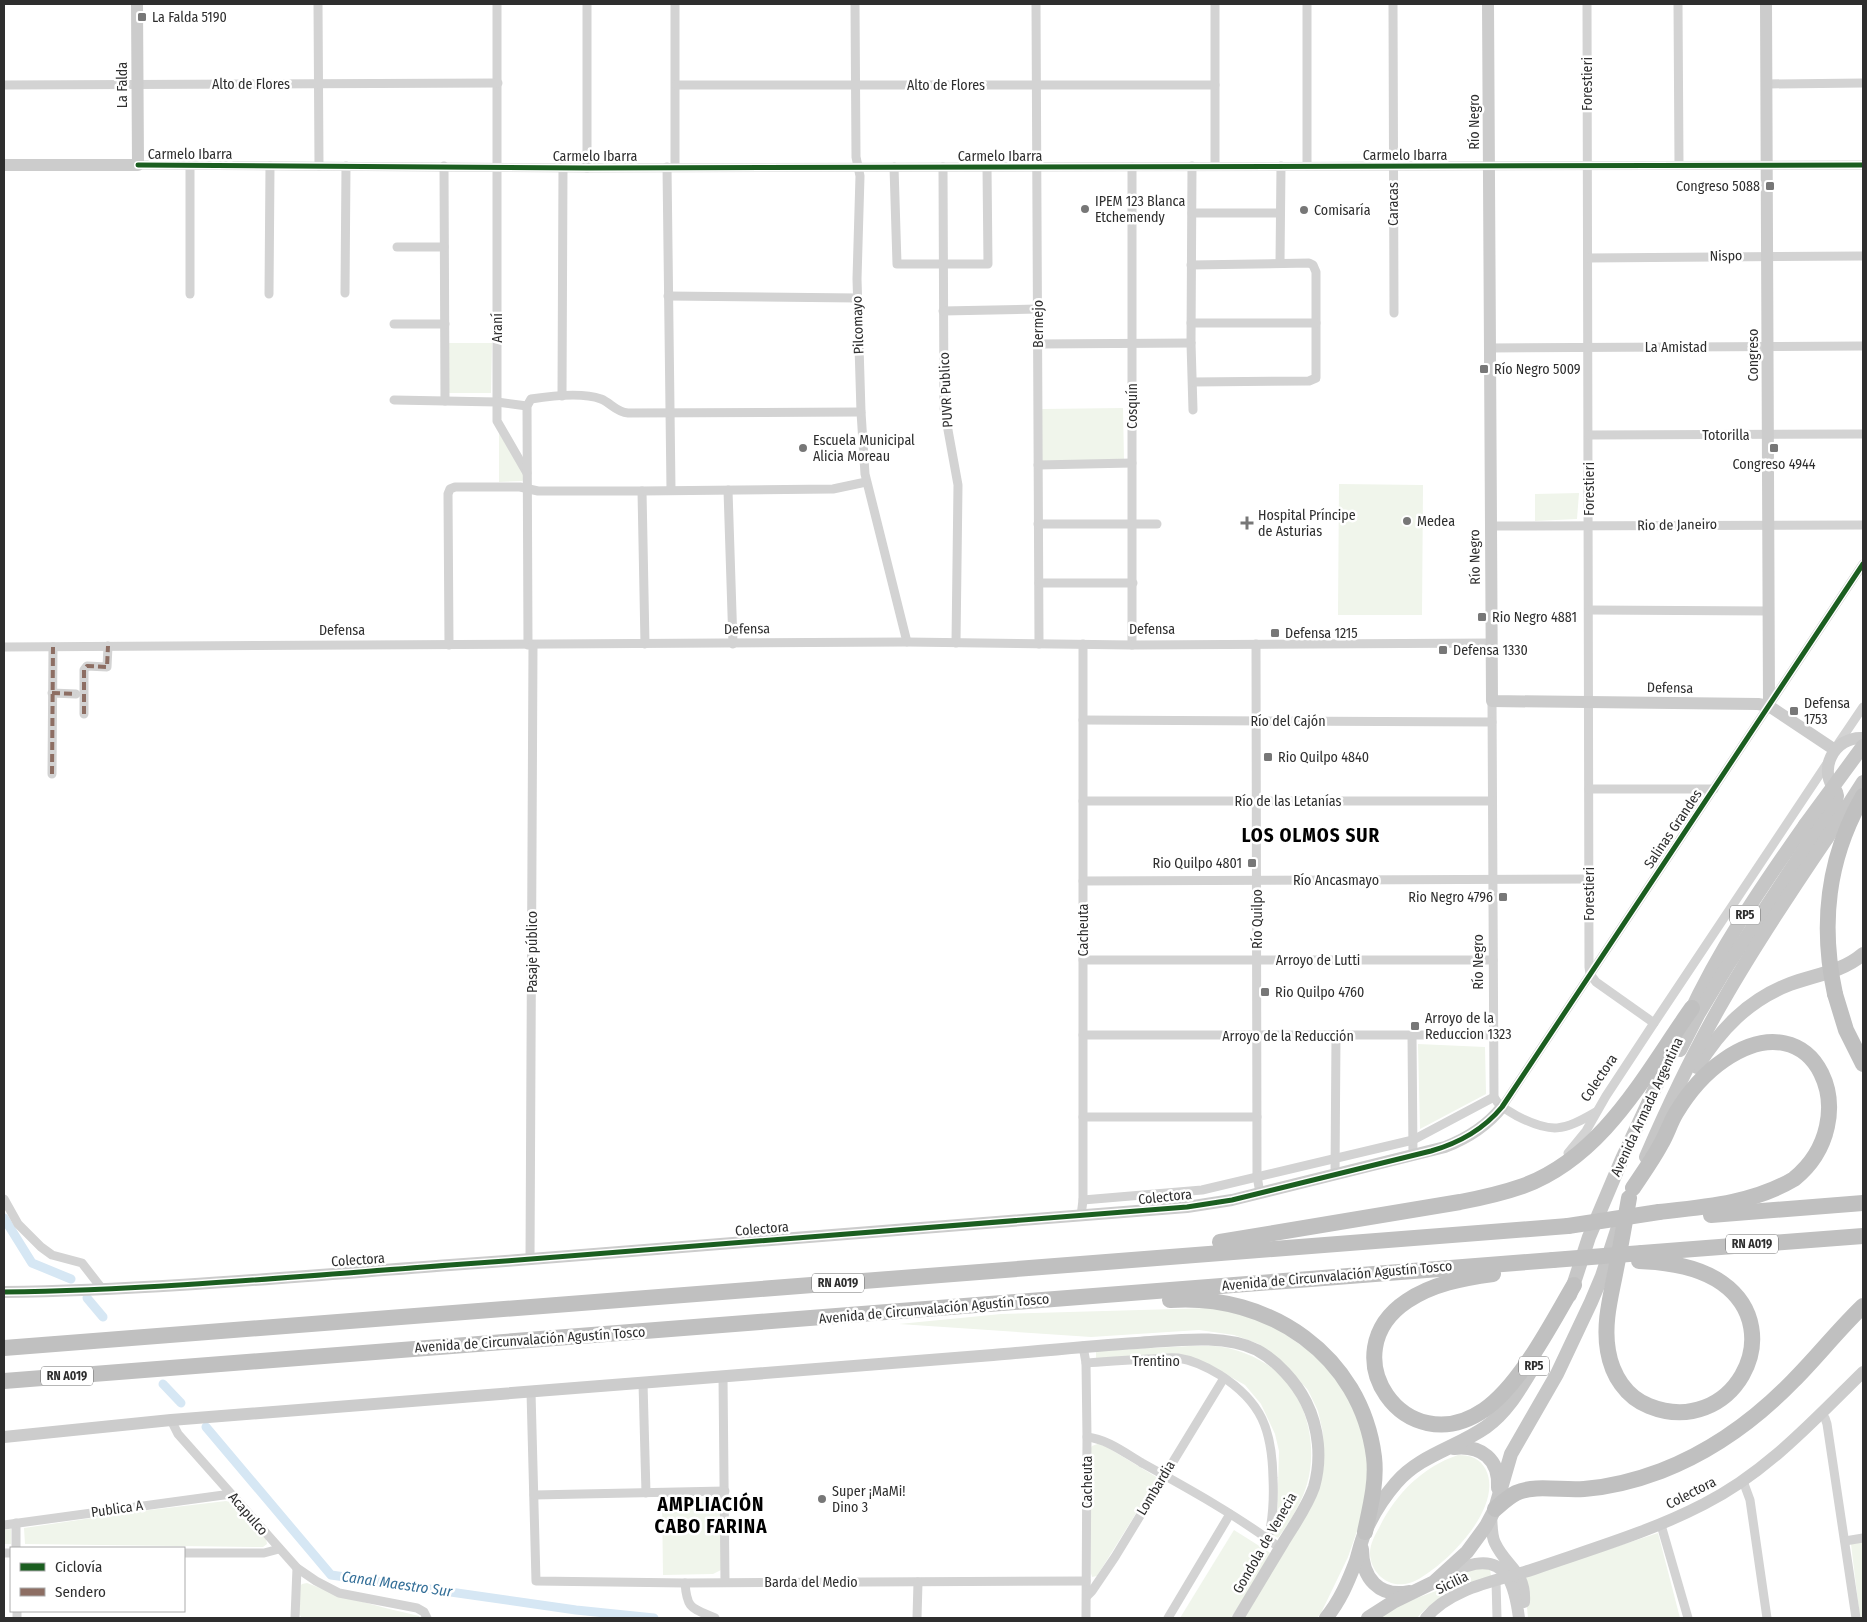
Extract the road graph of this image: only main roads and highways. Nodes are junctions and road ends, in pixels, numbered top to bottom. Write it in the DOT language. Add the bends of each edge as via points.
graph roads {
  1 [pos="1863,746"];
  2 [pos="1863,782"];
  3 [pos="1836,792"];
  4 [pos="1863,796"];
  5 [pos="1863,954"];
  6 [pos="1692,1008"];
  7 [pos="1863,1064"];
  8 [pos="1661,1124"];
  9 [pos="1631,1193"];
  10 [pos="1863,1203"];
  11 [pos="1658,1216"];
  12 [pos="1863,1236"];
  13 [pos="1590,1238"];
  14 [pos="1640,1257"];
  15 [pos="1552,1264"];
  16 [pos="849,1282"];
  17 [pos="1574,1285"];
  18 [pos="1066,1298"];
  19 [pos="1863,1306"];
  20 [pos="7,1347"];
  21 [pos="71,1376"];
  22 [pos="4,1381"];
  23 [pos="4,1386"];
  24 [pos="1431,1455"];
  25 [pos="1494,1509"];
  26 [pos="1364,1534"];
  27 [pos="1430,1584"];
  28 [pos="1326,1618"];
  29 [pos="1368,1618"];
  1 -- 6 [label="main road, Avenida Armada Argentina / RP5, bridge" via="1805,825 1732,935"];
  2 -- 8 [label="main road, Avenida Armada Argentina / RP5, bridge" via="1723,1000"];
  3 -- 13 [label="main road" via="1836,801 1698,1015 1612,1199"];
  4 -- 7 [label="highway, bridge" via="1841,842 1830,886 1828,915 1828,947 1835,994 1846,1030"];
  5 -- 8 [label="main road" via="1839,969 1772,992 1737,1016 1710,1046"];
  6 -- 13 [label="main road, Avenida Armada Argentina / RP5" via="1622,1159"];
  6 -- 16 [label="highway" via="1610,1122 1573,1159 1536,1180 1494,1195 1230,1241 918,1267"];
  8 -- 9 [label="main road, Avenida Armada Argentina / RP5"];
  9 -- 11 [label="highway" via="1685,1100 1724,1060 1744,1049 1778,1042 1804,1048 1823,1062 1839,1087 1842,1109 1833,1141 1814,1165 1782,1186 1754,1196"];
  9 -- 14 [label="highway" via="1607,1317 1608,1352 1615,1374 1635,1399 1656,1409 1690,1412 1716,1403 1736,1385 1748,1361 1751,1335 1742,1305 1734,1294 1711,1276"];
  9 -- 25 [label="main road, Avenida Armada Argentina / RP5" via="1592,1302 1557,1374 1511,1454"];
  10 -- 11 [label="highway, RN A019"];
  11 -- 16 [label="highway, RN A019, bridge" via="1568,1226"];
  12 -- 14 [label="highway, Avenida de Circunvalación Agustín Tosco / RN A019"];
  13 -- 17 [label="main road, Avenida Armada Argentina / RP5"];
  14 -- 15 [label="highway, Avenida de Circunvalación Agustín Tosco / RN A019, bridge" via="1598,1256"];
  15 -- 17 [label="highway" via="1461,1280 1425,1291 1393,1312 1384,1324 1374,1353 1377,1377 1388,1400 1414,1419 1436,1424 1460,1422 1484,1410 1530,1359"];
  15 -- 18 [label="highway, Avenida de Circunvalación Agustín Tosco / RN A019"];
  16 -- 20 [label="highway, RN A019"];
  17 -- 24 [label="main road, Avenida Armada Argentina / RP5" via="1536,1362 1502,1414 1477,1433"];
  18 -- 21 [label="highway, Avenida de Circunvalación Agustín Tosco / RN A019"];
  18 -- 26 [label="highway" via="1129,1303 1192,1299 1220,1302 1262,1313 1303,1336 1340,1374 1365,1422 1374,1458 1374,1477"];
  19 -- 25 [label="highway" via="1774,1399 1730,1434 1698,1453 1662,1471 1622,1483 1585,1489 1524,1490"];
  21 -- 22 [label="highway, Avenida de Circunvalación Agustín Tosco / RN A019"];
  21 -- 23 [label="highway"];
  24 -- 25 [label="main road, Avenida Armada Argentina" via="1464,1447 1474,1448 1488,1457 1497,1472"];
  24 -- 26 [label="main road, Avenida Armada Argentina" via="1397,1482 1382,1500"];
  25 -- 27 [label="main road, Avenida Armada Argentina" via="1467,1552"];
  26 -- 27 [label="main road, Avenida Armada Argentina" via="1362,1559 1364,1569 1374,1584 1397,1593 1415,1591"];
  26 -- 28 [label="main road, Avenida Armada Argentina" via="1346,1586"];
  27 -- 29 [label="main road, Avenida Armada Argentina"];
}
